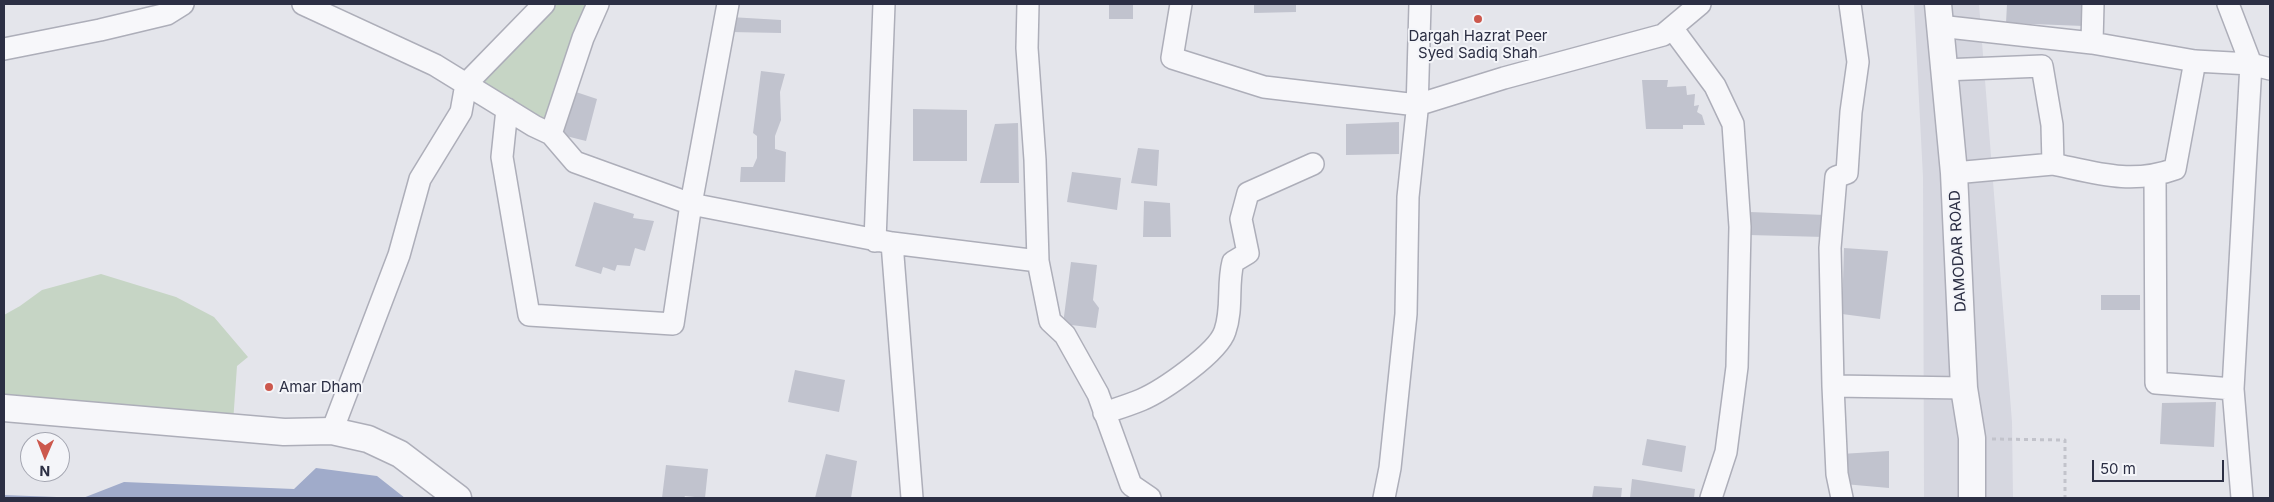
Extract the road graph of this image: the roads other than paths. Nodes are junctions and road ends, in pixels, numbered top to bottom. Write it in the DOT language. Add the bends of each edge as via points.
graph roads {
  1 [pos="183,4"];
  2 [pos="303,4"];
  3 [pos="544,4"];
  4 [pos="598,4"];
  5 [pos="728,4"];
  6 [pos="884,4"];
  7 [pos="1028,4"];
  8 [pos="1181,4"];
  9 [pos="1420,4"];
  10 [pos="1700,4"];
  11 [pos="1850,4"];
  12 [pos="2093,4"];
  13 [pos="2228,4"];
  14 [pos="1939,15"];
  15 [pos="1672,28"];
  16 [pos="2048,40"];
  17 [pos="2092,43"];
  18 [pos="4,49"];
  19 [pos="2195,61"];
  20 [pos="2042,66"];
  21 [pos="2260,67"];
  22 [pos="1943,70"];
  23 [pos="466,84"];
  24 [pos="1418,105"];
  25 [pos="507,109"];
  26 [pos="552,134"];
  27 [pos="1313,164"];
  28 [pos="2052,164"];
  29 [pos="1954,173"];
  30 [pos="2155,176"];
  31 [pos="691,204"];
  32 [pos="884,242"];
  33 [pos="1038,261"];
  34 [pos="1833,386"];
  35 [pos="1964,388"];
  36 [pos="2233,388"];
  37 [pos="4,408"];
  38 [pos="1104,413"];
  39 [pos="332,431"];
  40 [pos="1125,488"];
  41 [pos="458,498"];
  42 [pos="912,498"];
  43 [pos="1150,498"];
  44 [pos="1384,498"];
  45 [pos="1710,498"];
  46 [pos="1842,498"];
  47 [pos="1972,498"];
  48 [pos="2242,498"];
  1 -- 18 [label="street" via="167,14"];
  2 -- 23 [label="street" via="435,65"];
  3 -- 23 [label="street"];
  4 -- 26 [label="street" via="583,38"];
  5 -- 31 [label="street"];
  6 -- 32 [label="street"];
  7 -- 33 [label="street" via="1026,48 1035,160"];
  8 -- 24 [label="street" via="1172,58 1264,88"];
  9 -- 24 [label="street"];
  10 -- 15 [label="street"];
  11 -- 34 [label="street" via="1858,62 1847,173 1836,177 1830,231"];
  12 -- 17 [label="street"];
  13 -- 21 [label="street"];
  14 -- 16 [label="street"];
  14 -- 22 [label="street, DAMODAR ROAD"];
  15 -- 24 [label="street" via="1663,35"];
  15 -- 45 [label="street" via="1715,86 1733,124 1740,227 1737,367 1726,452"];
  16 -- 17 [label="street"];
  16 -- 20 [label="street"];
  17 -- 19 [label="street"];
  19 -- 21 [label="street"];
  19 -- 30 [label="street" via="2175,169"];
  20 -- 22 [label="street"];
  20 -- 28 [label="street" via="2052,125"];
  21 -- 36 [label="street"];
  22 -- 29 [label="street, DAMODAR ROAD"];
  23 -- 25 [label="street"];
  23 -- 39 [label="street" via="461,112 420,179 399,256"];
  24 -- 44 [label="street" via="1408,197 1406,314"];
  25 -- 26 [label="street"];
  25 -- 31 [label="street" via="502,157 528,315 673,324"];
  26 -- 31 [label="street" via="575,162"];
  27 -- 38 [label="street" via="1248,193 1241,219 1248,253 1233,262 1229,278 1230,312 1225,333 1207,355 1142,400"];
  28 -- 29 [label="street"];
  28 -- 30 [label="street" via="2124,179"];
  29 -- 35 [label="street, DAMODAR ROAD"];
  30 -- 36 [label="street" via="2156,383"];
  31 -- 32 [label="street"];
  32 -- 33 [label="street"];
  32 -- 42 [label="street"];
  33 -- 38 [label="street" via="1050,321 1065,335 1098,394"];
  34 -- 35 [label="street"];
  34 -- 46 [label="street" via="1837,474"];
  35 -- 47 [label="street, DAMODAR ROAD" via="1972,438"];
  36 -- 48 [label="street"];
  37 -- 39 [label="street" via="284,432"];
  38 -- 40 [label="street"];
  39 -- 41 [label="street" via="368,439 400,454"];
  40 -- 43 [label="street" via="1130,485"];
}
